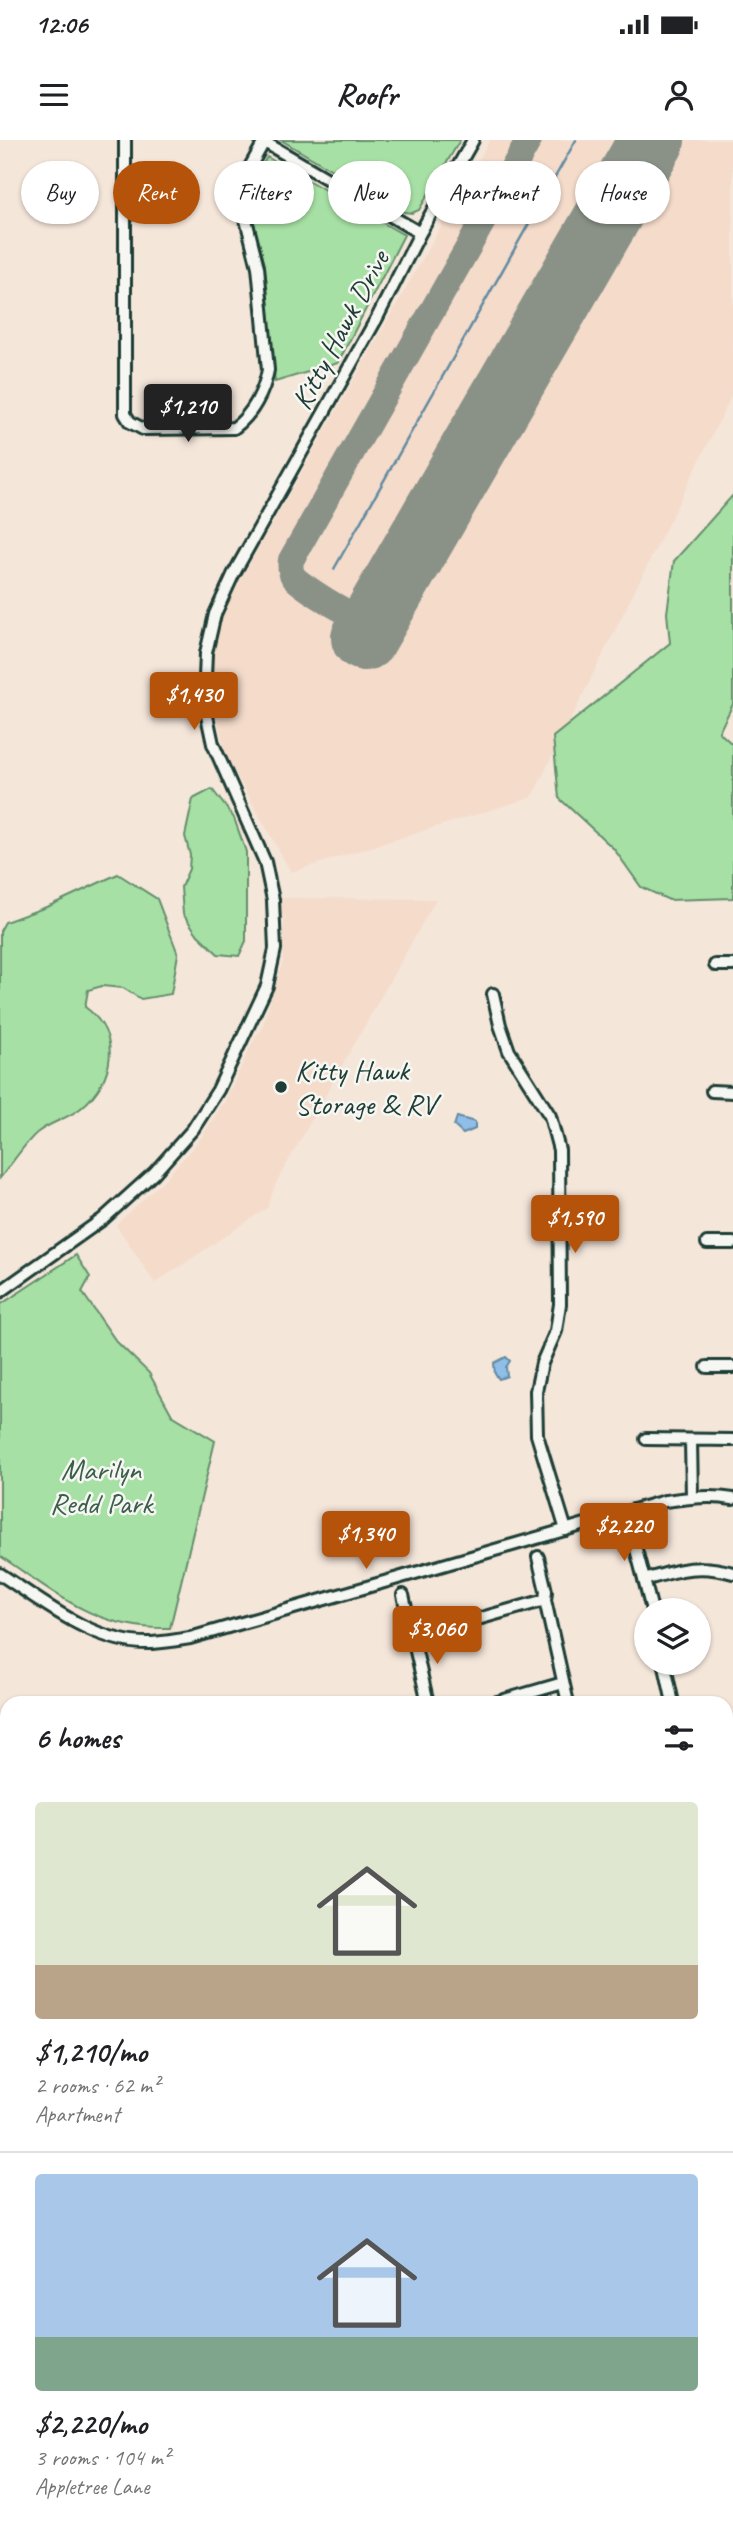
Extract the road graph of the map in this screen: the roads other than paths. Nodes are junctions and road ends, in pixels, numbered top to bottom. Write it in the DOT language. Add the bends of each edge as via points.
graph roads {
  1 [pos="125,140"];
  2 [pos="473,140"];
  3 [pos="262,141"];
  4 [pos="419,233"];
  5 [pos="715,965"];
  6 [pos="733,965"];
  7 [pos="493,994"];
  8 [pos="712,1091"];
  9 [pos="733,1092"];
  10 [pos="707,1243"];
  11 [pos="733,1243"];
  12 [pos="0,1292"];
  13 [pos="707,1367"];
  14 [pos="733,1367"];
  15 [pos="646,1439"];
  16 [pos="691,1440"];
  17 [pos="733,1440"];
  18 [pos="692,1497"];
  19 [pos="733,1499"];
  20 [pos="566,1530"];
  21 [pos="633,1538"];
  22 [pos="538,1556"];
  23 [pos="733,1573"];
  24 [pos="0,1574"];
  25 [pos="645,1580"];
  26 [pos="402,1595"];
  27 [pos="649,1598"];
  28 [pos="545,1601"];
  29 [pos="414,1637"];
  30 [pos="667,1675"];
  31 [pos="563,1683"];
  32 [pos="427,1696"];
  33 [pos="518,1696"];
  34 [pos="566,1696"];
  35 [pos="671,1696"];
  1 -- 3 [label="street" via="125,414 143,429 234,428 245,421 265,386 268,370 258,267 240,196 242,181"];
  2 -- 4 [label="street, Kitty Hawk Drive"];
  3 -- 4 [label="street"];
  4 -- 12 [label="street, Kitty Hawk Drive" via="378,316 233,575 209,640 205,702 213,744 265,862 274,900 275,949 267,986 218,1090 193,1129 154,1173 103,1219"];
  5 -- 6 [label="street"];
  7 -- 20 [label="street" via="509,1051 550,1116 559,1150 560,1304 536,1391 537,1435"];
  8 -- 9 [label="street"];
  10 -- 11 [label="street"];
  13 -- 14 [label="street"];
  15 -- 16 [label="street"];
  16 -- 17 [label="street"];
  16 -- 18 [label="street"];
  18 -- 19 [label="street"];
  18 -- 20 [label="street"];
  20 -- 24 [label="street" via="190,1638 150,1643 109,1636 71,1621"];
  21 -- 25 [label="street"];
  22 -- 28 [label="street"];
  23 -- 25 [label="street" via="712,1567 683,1569"];
  25 -- 27 [label="street"];
  26 -- 29 [label="street"];
  28 -- 29 [label="street"];
  28 -- 31 [label="street"];
  29 -- 32 [label="street"];
  30 -- 35 [label="street"];
  31 -- 33 [label="street"];
  31 -- 34 [label="street"];
}
